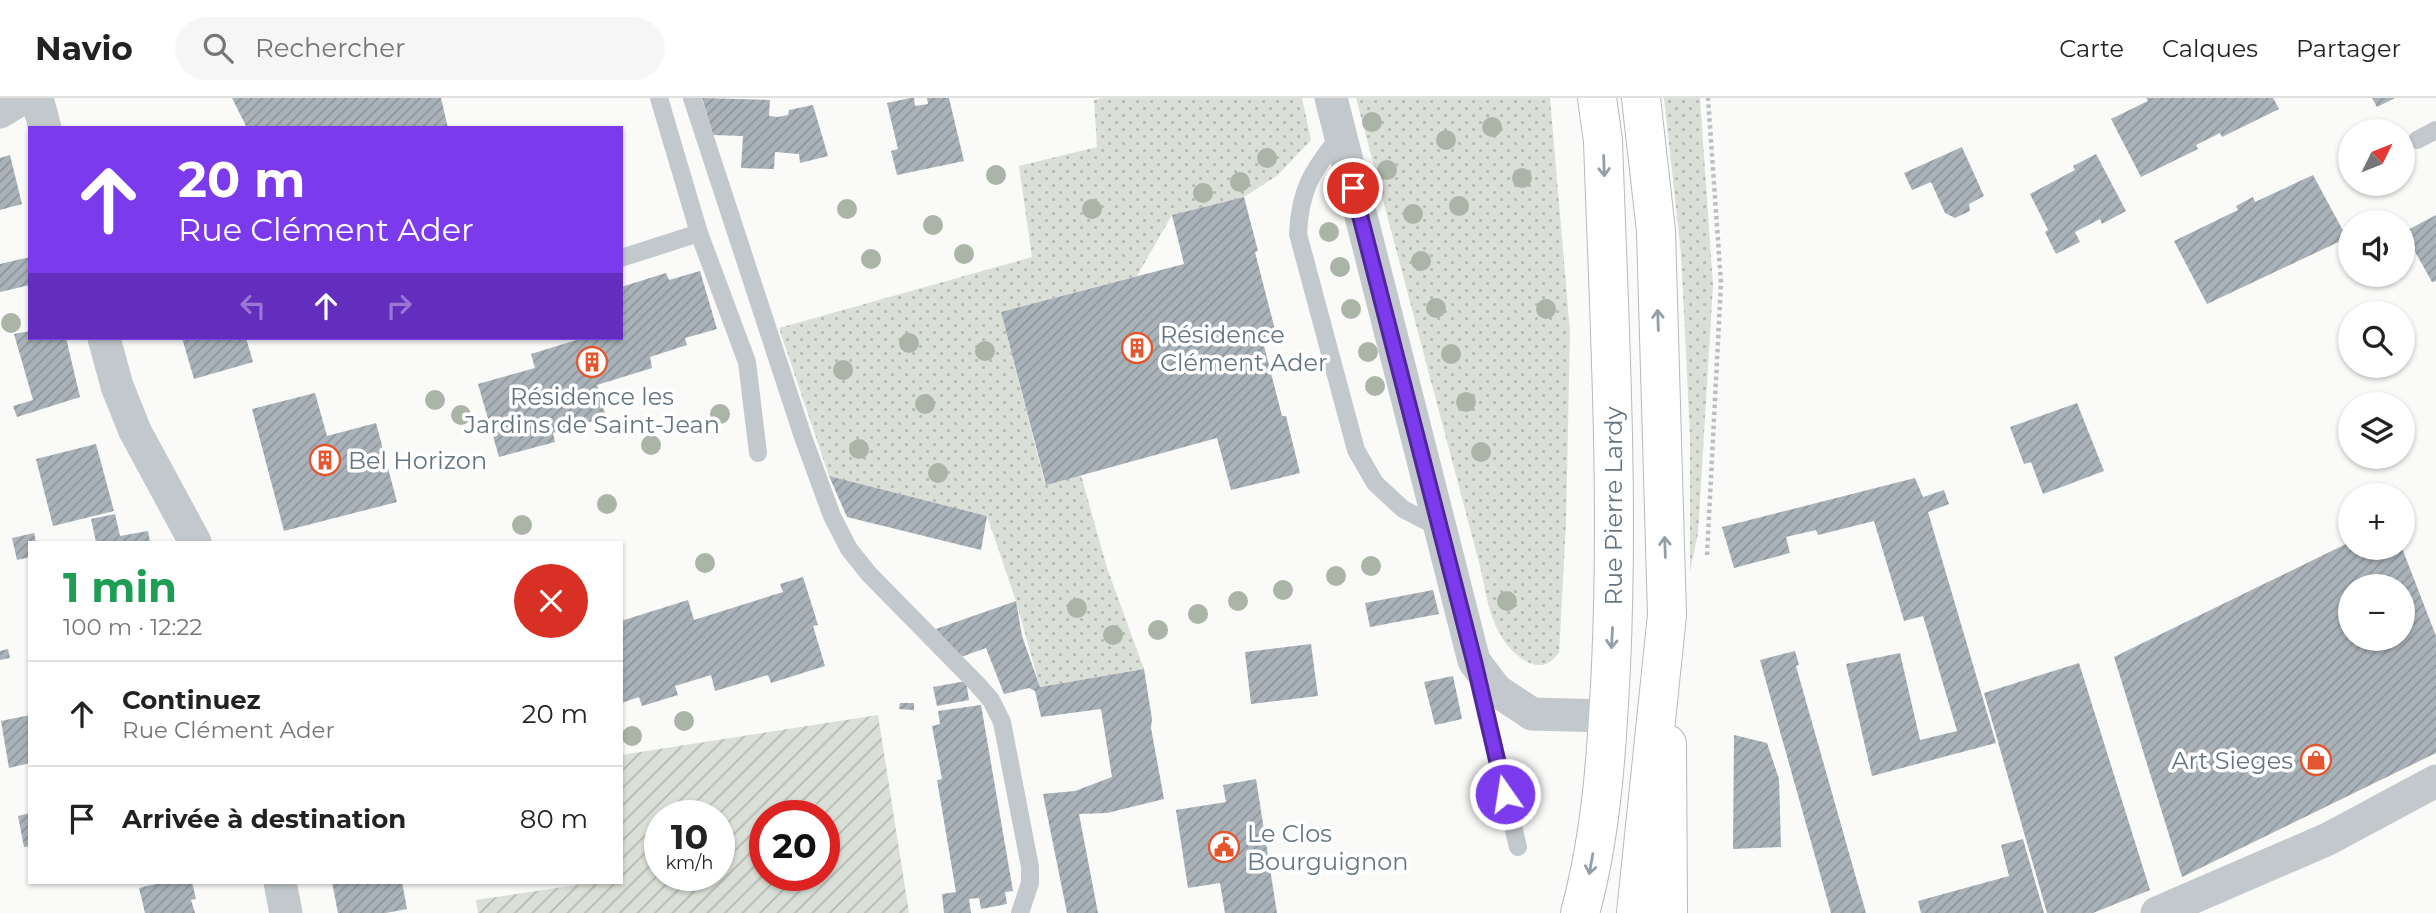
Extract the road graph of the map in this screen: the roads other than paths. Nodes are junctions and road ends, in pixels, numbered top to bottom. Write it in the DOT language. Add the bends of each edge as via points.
graph roads {
  1 [pos="23,98"];
  2 [pos="37,98"];
  3 [pos="659,98"];
  4 [pos="692,98"];
  5 [pos="1331,98"];
  6 [pos="1597,98"];
  7 [pos="1641,98"];
  8 [pos="0,112"];
  9 [pos="45,126"];
  10 [pos="2436,130"];
  11 [pos="1340,136"];
  12 [pos="2417,140"];
  13 [pos="699,233"];
  14 [pos="623,257"];
  15 [pos="105,340"];
  16 [pos="758,453"];
  17 [pos="1440,528"];
  18 [pos="194,541"];
  19 [pos="1667,615"];
  20 [pos="1474,661"];
  21 [pos="1609,716"];
  22 [pos="2436,781"];
  23 [pos="1518,847"];
  24 [pos="280,884"];
  25 [pos="286,913"];
  26 [pos="1020,913"];
  27 [pos="1580,913"];
  28 [pos="1636,913"];
  29 [pos="1668,913"];
  30 [pos="2157,913"];
  1 -- 8 [label="street"];
  2 -- 9 [label="street"];
  3 -- 13 [label="lane"];
  4 -- 26 [label="lane" via="832,516 863,566 992,700 1002,722 1030,867"];
  5 -- 11 [label="street"];
  6 -- 21 [label="main road, Rue Pierre Lardy, one-way" via="1603,141 1613,443 1615,592"];
  19 -- 7 [label="main road, Rue Pierre Lardy, one-way" via="1656,230"];
  10 -- 12 [label="lane"];
  11 -- 17 [label="street"];
  11 -- 17 [label="lane" via="1312,172 1299,208 1297,234 1356,450 1375,483 1403,509"];
  13 -- 14 [label="lane"];
  13 -- 16 [label="lane" via="747,362"];
  15 -- 18 [label="street" via="135,430"];
  17 -- 20 [label="street"];
  19 -- 28 [label="main road, Rue Pierre Lardy"];
  19 -- 29 [label="main road"];
  20 -- 21 [label="street" via="1496,690 1532,714"];
  20 -- 23 [label="lane"];
  21 -- 27 [label="main road, Rue Pierre Lardy, one-way" via="1600,812"];
  22 -- 30 [label="street" via="2328,839"];
  24 -- 25 [label="street"];
}
